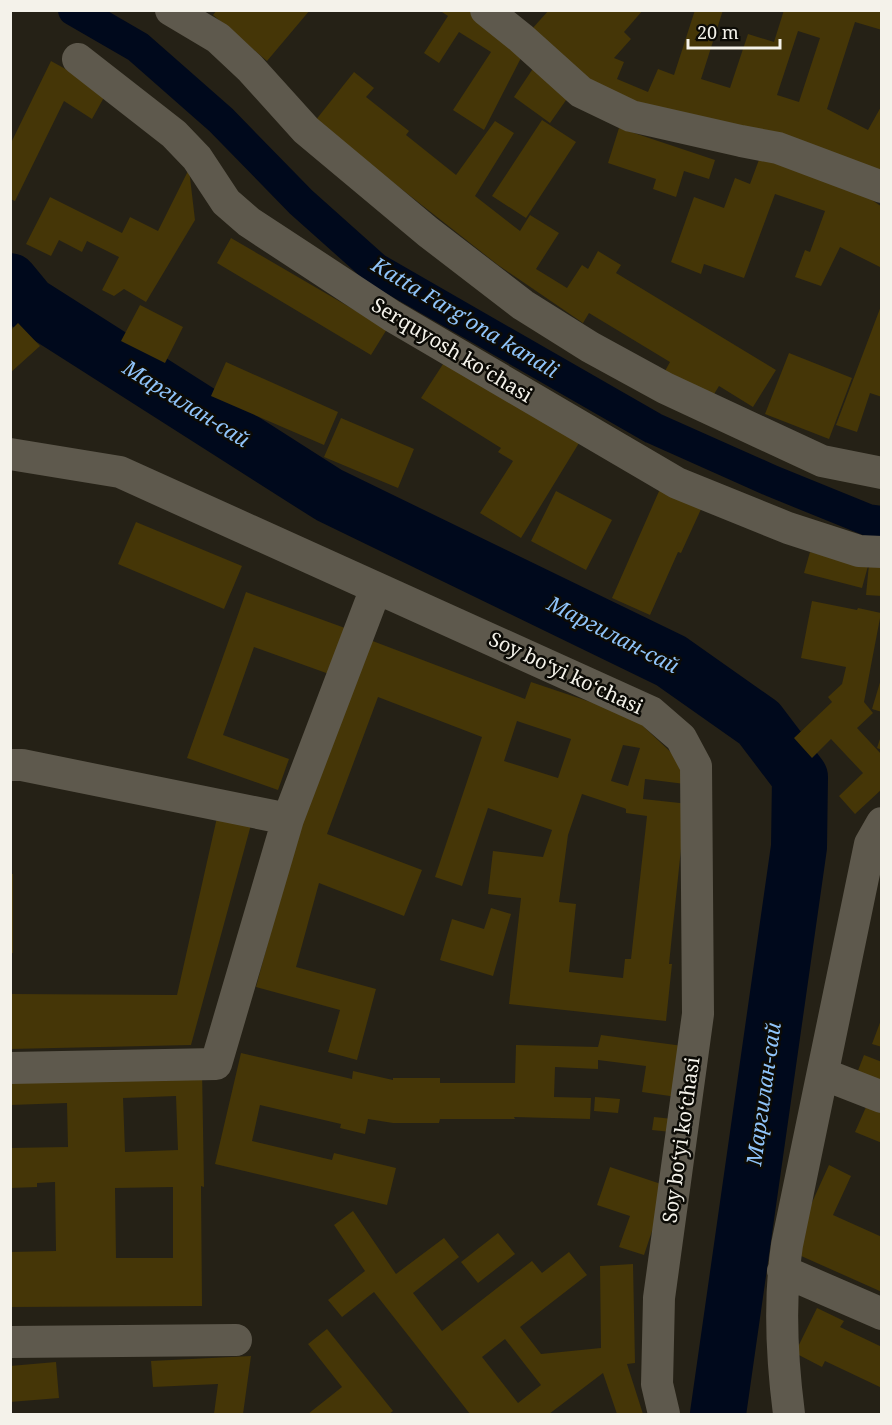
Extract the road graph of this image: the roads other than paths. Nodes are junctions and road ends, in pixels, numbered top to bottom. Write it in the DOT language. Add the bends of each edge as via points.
graph roads {
  1 [pos="171,10"];
  2 [pos="486,10"];
  3 [pos="78,59"];
  4 [pos="882,188"];
  5 [pos="10,454"];
  6 [pos="882,473"];
  7 [pos="882,552"];
  8 [pos="376,588"];
  9 [pos="10,765"];
  10 [pos="288,819"];
  11 [pos="882,823"];
  12 [pos="10,1068"];
  13 [pos="823,1074"];
  14 [pos="882,1097"];
  15 [pos="783,1271"];
  16 [pos="882,1314"];
  17 [pos="236,1340"];
  18 [pos="10,1342"];
  19 [pos="664,1414"];
  20 [pos="789,1414"];
  1 -- 6 [label="street" via="218,38 306,130 523,305 666,388 822,461"];
  2 -- 4 [label="street" via="581,92 631,116 778,148"];
  3 -- 7 [label="street, Serquyosh koʻchasi" via="174,134 197,158 226,202 249,222 392,316 677,483 788,528 859,551"];
  5 -- 8 [label="street, Soy boʻyi koʻchasi" via="120,472"];
  8 -- 10 [label="street"];
  8 -- 19 [label="street, Soy boʻyi koʻchasi" via="651,712 681,738 696,766 698,1014 659,1299 657,1384"];
  9 -- 10 [label="street"];
  10 -- 12 [label="street" via="216,1064"];
  11 -- 13 [label="street" via="870,844"];
  13 -- 14 [label="street"];
  13 -- 15 [label="street"];
  15 -- 16 [label="street"];
  15 -- 20 [label="street" via="784,1377"];
  17 -- 18 [label="street"];
}
